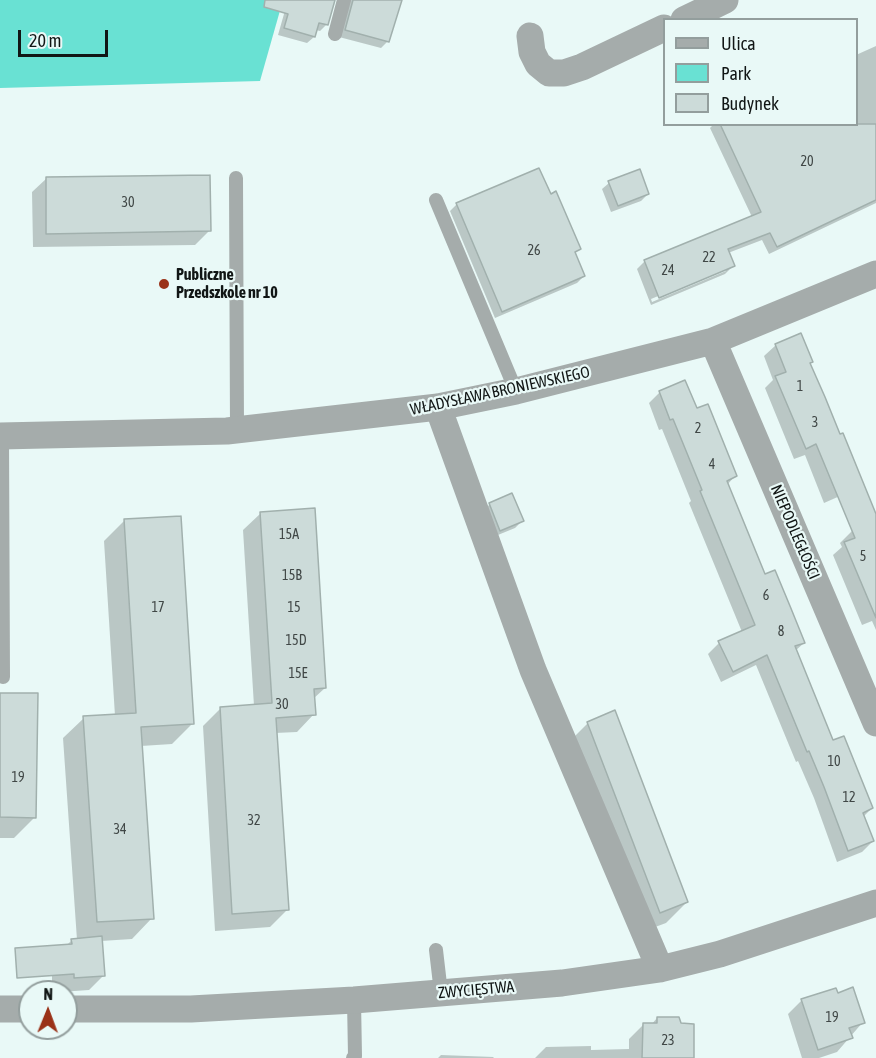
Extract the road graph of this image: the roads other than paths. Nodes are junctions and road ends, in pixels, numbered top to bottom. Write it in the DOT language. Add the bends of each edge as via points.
graph roads {
  1 [pos="344,0"];
  2 [pos="725,0"];
  3 [pos="688,18"];
  4 [pos="663,28"];
  5 [pos="335,34"];
  6 [pos="530,36"];
  7 [pos="236,178"];
  8 [pos="436,200"];
  9 [pos="876,274"];
  10 [pos="713,341"];
  11 [pos="516,391"];
  12 [pos="438,407"];
  13 [pos="237,430"];
  14 [pos="1,436"];
  15 [pos="3,677"];
  16 [pos="876,723"];
  17 [pos="876,903"];
  18 [pos="436,950"];
  19 [pos="660,969"];
  20 [pos="441,993"];
  21 [pos="354,1000"];
  22 [pos="0,1009"];
  23 [pos="18,1009"];
  24 [pos="78,1009"];
  25 [pos="353,1058"];
  1 -- 5 [label="lane"];
  2 -- 3 [label="street"];
  4 -- 6 [label="street" via="564,73 549,73 538,64"];
  7 -- 13 [label="lane"];
  8 -- 11 [label="lane"];
  9 -- 10 [label="street, WŁADYSŁAWA BRONIEWSKIEGO"];
  10 -- 11 [label="street, WŁADYSŁAWA BRONIEWSKIEGO"];
  10 -- 16 [label="street, NIEPODLEGŁOŚCI"];
  11 -- 12 [label="street, WŁADYSŁAWA BRONIEWSKIEGO"];
  12 -- 13 [label="street, WŁADYSŁAWA BRONIEWSKIEGO"];
  12 -- 19 [label="street" via="533,670"];
  13 -- 14 [label="street, WŁADYSŁAWA BRONIEWSKIEGO"];
  14 -- 15 [label="lane"];
  17 -- 19 [label="street, ZWYCIĘSTWA" via="720,954"];
  18 -- 20 [label="lane"];
  19 -- 20 [label="street, ZWYCIĘSTWA" via="562,983"];
  20 -- 21 [label="street, ZWYCIĘSTWA"];
  21 -- 24 [label="street, ZWYCIĘSTWA" via="191,1009"];
  21 -- 25 [label="lane"];
  22 -- 23 [label="street"];
}
